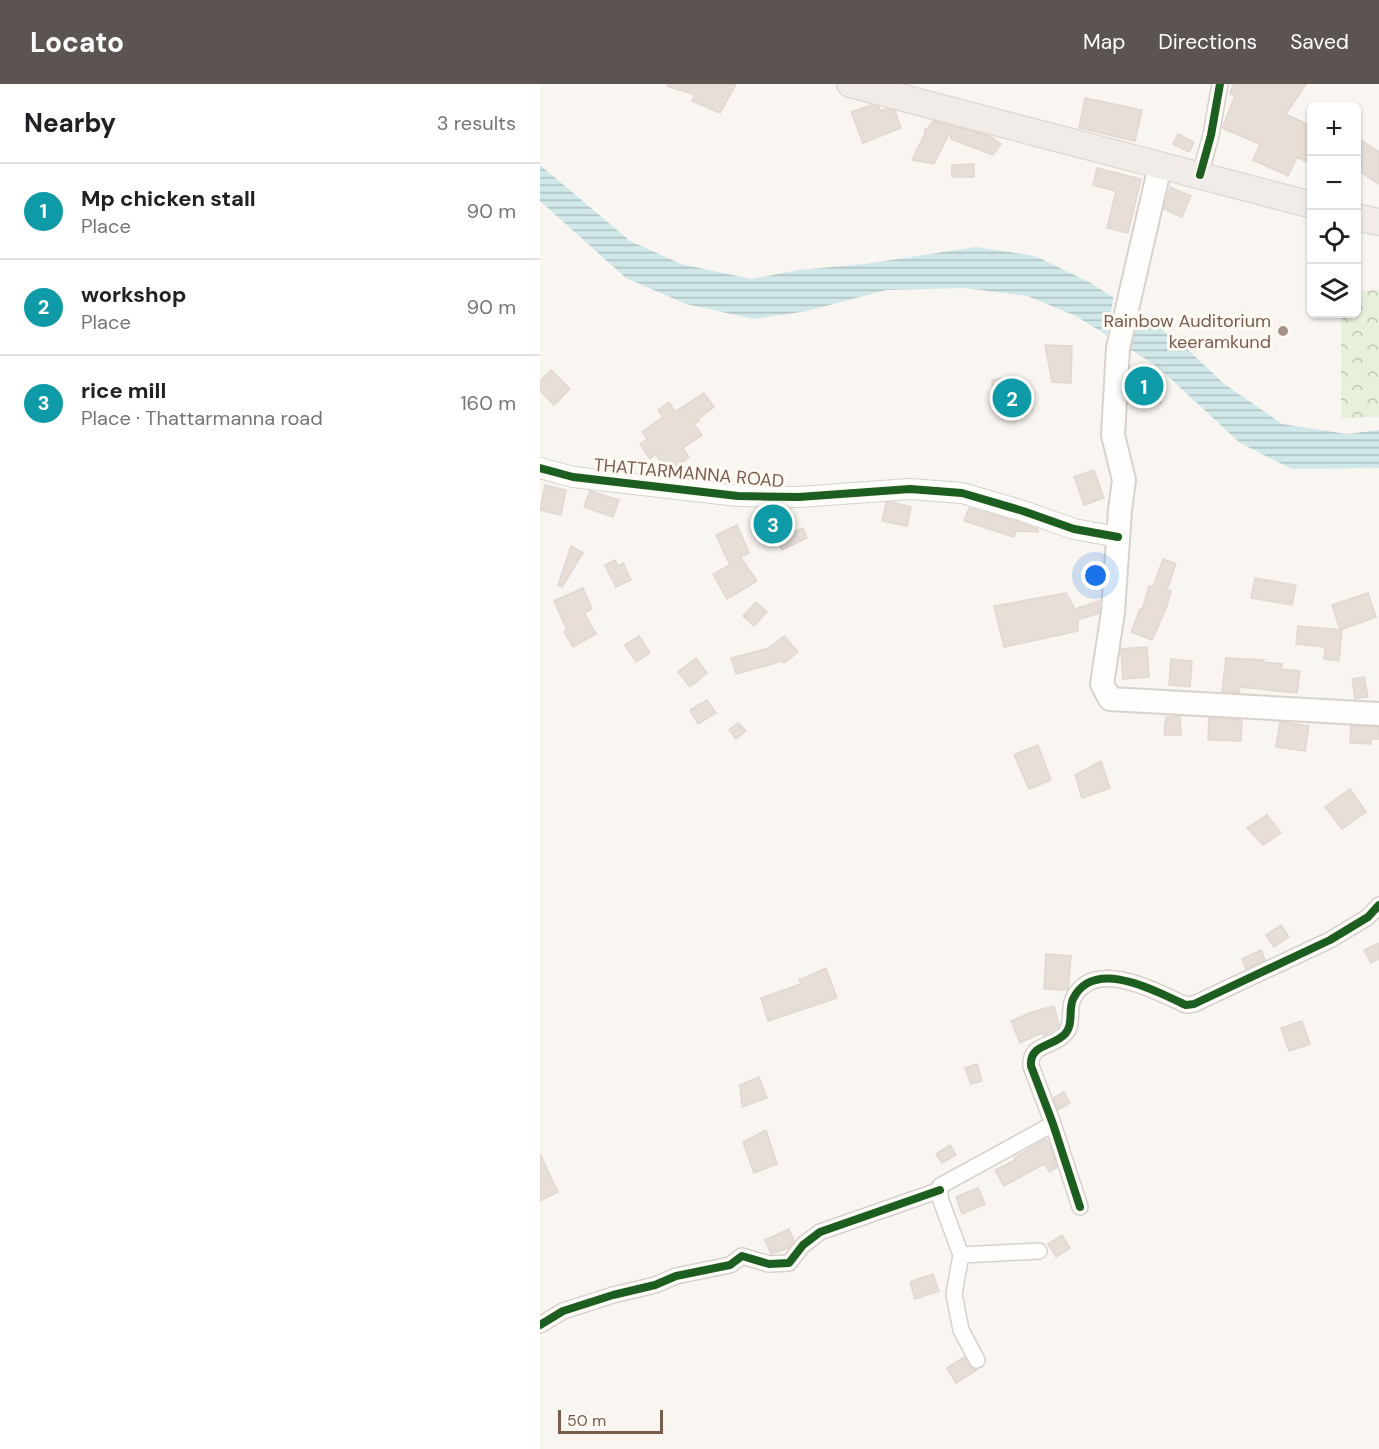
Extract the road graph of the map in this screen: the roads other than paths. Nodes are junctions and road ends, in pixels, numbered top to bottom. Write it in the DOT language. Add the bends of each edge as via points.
graph roads {
  1 [pos="850,84"];
  2 [pos="1220,84"];
  3 [pos="1160,166"];
  4 [pos="1200,175"];
  5 [pos="1307,204"];
  6 [pos="1361,218"];
  7 [pos="1379,222"];
  8 [pos="540,468"];
  9 [pos="1118,537"];
  10 [pos="1379,714"];
  11 [pos="1379,905"];
  12 [pos="1053,1124"];
  13 [pos="940,1190"];
  14 [pos="1080,1207"];
  15 [pos="1039,1251"];
  16 [pos="961,1255"];
  17 [pos="540,1325"];
  18 [pos="977,1360"];
  1 -- 3 [label="highway"];
  2 -- 4 [label="street"];
  3 -- 4 [label="highway"];
  3 -- 9 [label="main road" via="1118,348 1113,435 1124,480"];
  4 -- 5 [label="highway"];
  6 -- 7 [label="highway"];
  8 -- 9 [label="street, THATTARMANNA ROAD" via="573,477 738,496 799,497 910,489 962,493 1074,529"];
  9 -- 10 [label="main road" via="1113,612 1102,684 1110,699"];
  11 -- 12 [label="street" via="1368,917 1330,940 1194,1004 1186,1005 1137,983 1111,978 1088,982 1072,1001 1066,1032 1035,1050 1030,1058"];
  12 -- 13 [label="street" via="940,1186"];
  12 -- 14 [label="street"];
  13 -- 16 [label="street"];
  13 -- 17 [label="street" via="820,1232 789,1263 768,1264 742,1256 730,1265 676,1276 563,1311"];
  15 -- 16 [label="street"];
  16 -- 18 [label="street" via="954,1294 961,1330"];
}
